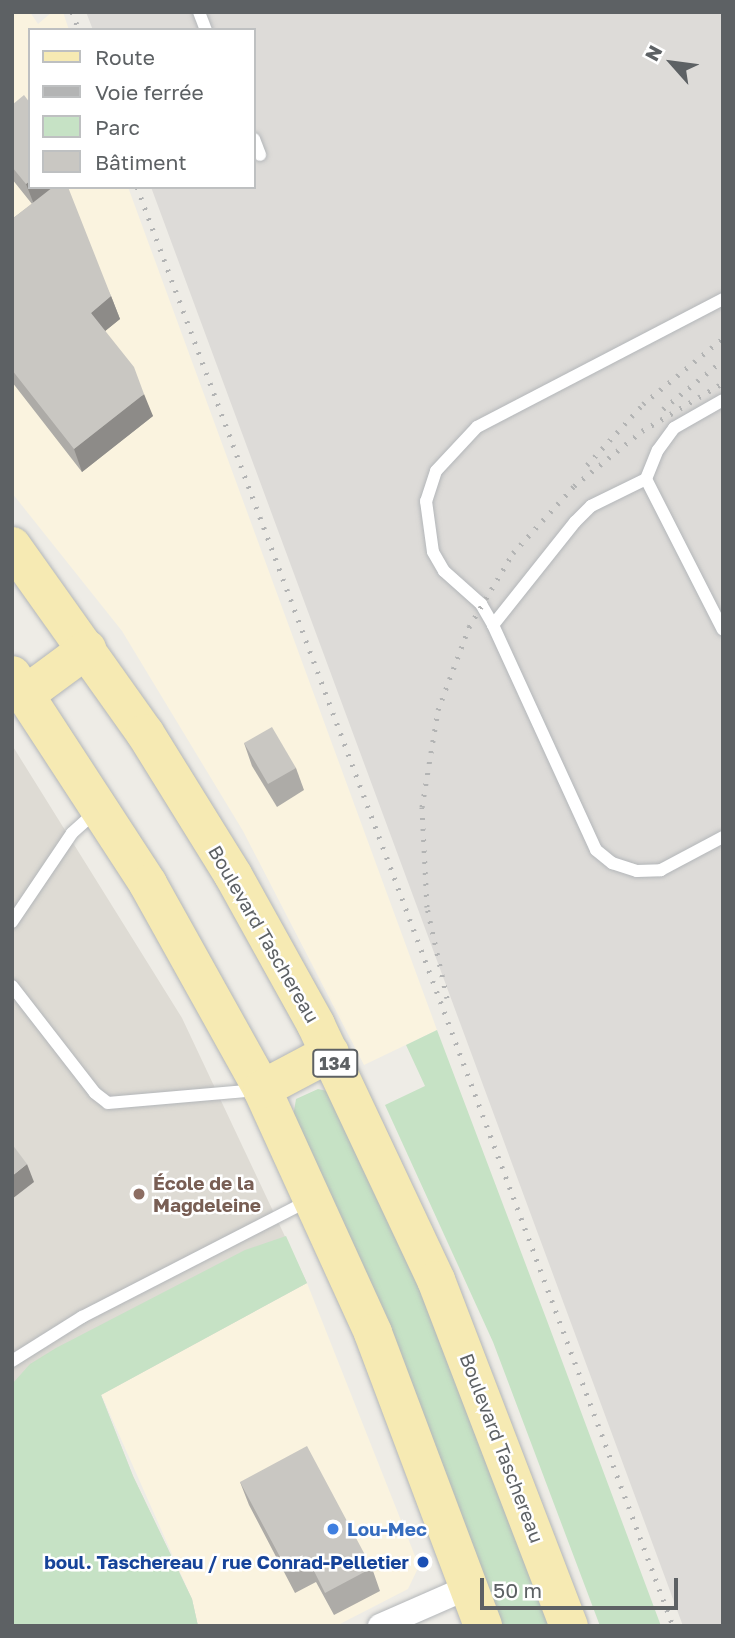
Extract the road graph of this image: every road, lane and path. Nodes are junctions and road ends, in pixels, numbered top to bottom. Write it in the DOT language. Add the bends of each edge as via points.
graph roads {
  1 [pos="256,144"];
  2 [pos="260,155"];
  3 [pos="723,299"];
  4 [pos="723,400"];
  5 [pos="646,479"];
  6 [pos="12,546"];
  7 [pos="494,625"];
  8 [pos="723,630"];
  9 [pos="87,649"];
  10 [pos="19,685"];
  11 [pos="101,808"];
  12 [pos="723,838"];
  13 [pos="12,922"];
  14 [pos="12,986"];
  15 [pos="330,1053"];
  16 [pos="262,1089"];
  17 [pos="313,1198"];
  18 [pos="12,1361"];
  19 [pos="469,1587"];
  20 [pos="380,1626"];
  21 [pos="483,1626"];
  22 [pos="569,1626"];
  1 -- 2 [label="lane"];
  3 -- 7 [label="lane" via="495,415 453,449 436,471 426,501 433,552 444,571 481,604"];
  4 -- 5 [label="lane" via="674,428"];
  5 -- 7 [label="lane" via="592,506 575,522"];
  5 -- 8 [label="lane"];
  6 -- 9 [label="main road, Boulevard Taschereau / 134"];
  7 -- 12 [label="lane" via="596,850 612,863 637,872 661,870"];
  9 -- 10 [label="main road"];
  9 -- 15 [label="main road, Boulevard Taschereau / 134" via="233,875"];
  10 -- 11 [label="main road"];
  11 -- 13 [label="lane" via="78,825"];
  11 -- 16 [label="main road"];
  14 -- 16 [label="lane" via="95,1093 108,1103"];
  15 -- 16 [label="main road"];
  15 -- 22 [label="main road, Boulevard Taschereau / 134" via="436,1280"];
  16 -- 17 [label="main road"];
  17 -- 18 [label="lane" via="46,1336"];
  17 -- 19 [label="main road" via="373,1333"];
  19 -- 20 [label="street"];
  19 -- 21 [label="main road"];
}
